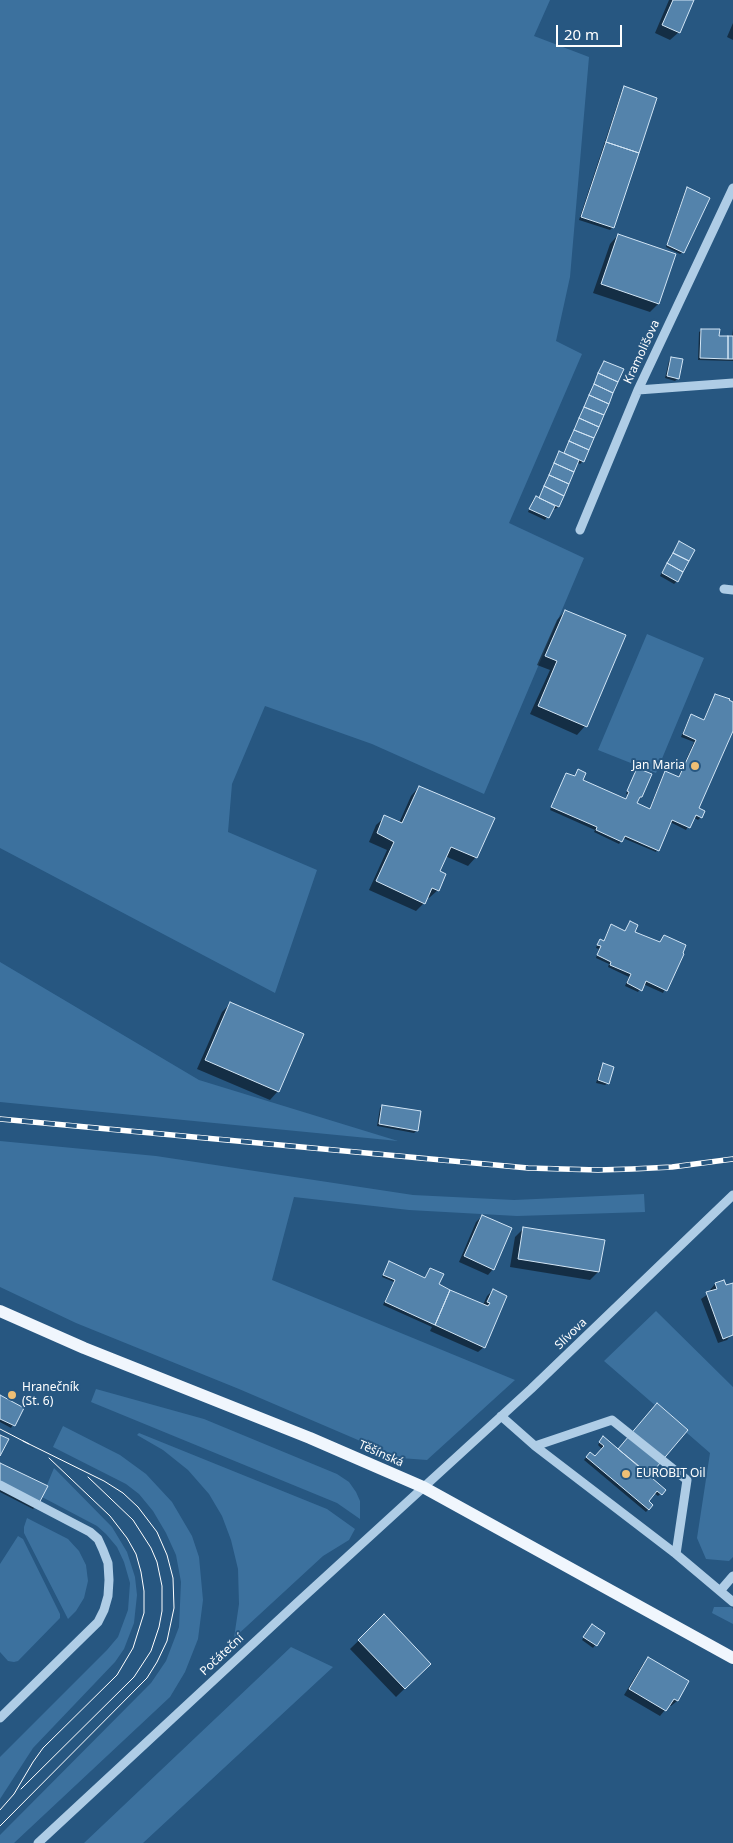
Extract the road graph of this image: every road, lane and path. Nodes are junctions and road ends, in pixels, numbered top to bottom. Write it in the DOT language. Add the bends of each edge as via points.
graph roads {
  1 [pos="733,188"];
  2 [pos="733,383"];
  3 [pos="638,390"];
  4 [pos="580,530"];
  5 [pos="732,1198"];
  6 [pos="0,1311"];
  7 [pos="500,1416"];
  8 [pos="535,1446"];
  9 [pos="0,1485"];
  10 [pos="423,1487"];
  11 [pos="676,1554"];
  12 [pos="733,1576"];
  13 [pos="720,1591"];
  14 [pos="733,1602"];
  15 [pos="733,1658"];
  16 [pos="0,1718"];
  17 [pos="38,1843"];
  1 -- 3 [label="street, Kramolišova"];
  2 -- 3 [label="street"];
  3 -- 4 [label="street, Kramolišova"];
  5 -- 7 [label="street, Slívova"];
  6 -- 10 [label="main road, Těšínská"];
  7 -- 8 [label="street"];
  7 -- 10 [label="street, Slívova"];
  8 -- 11 [label="street"];
  8 -- 11 [label="street" via="612,1420 687,1480"];
  9 -- 16 [label="street" via="90,1532 103,1550 109,1580 104,1610 98,1622"];
  10 -- 15 [label="main road, Těšínská"];
  10 -- 17 [label="street, Počáteční"];
  11 -- 13 [label="street"];
  12 -- 13 [label="street"];
  13 -- 14 [label="street"];
}
